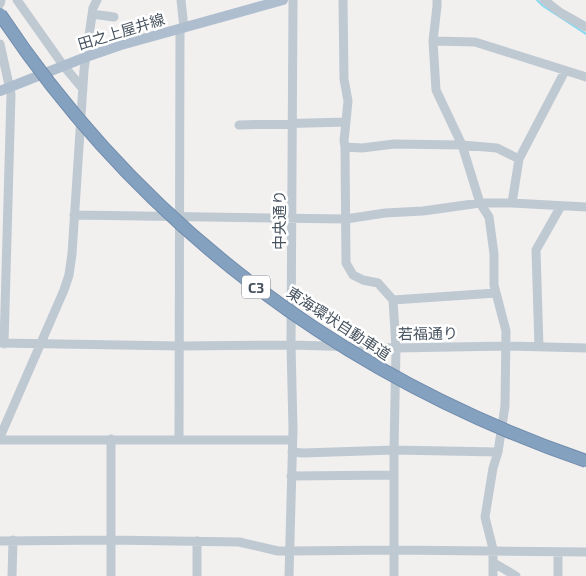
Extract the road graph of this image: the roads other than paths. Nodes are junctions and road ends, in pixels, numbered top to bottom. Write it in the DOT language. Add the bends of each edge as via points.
graph roads {
  1 [pos="1,0"];
  2 [pos="17,0"];
  3 [pos="96,0"];
  4 [pos="181,0"];
  5 [pos="282,0"];
  6 [pos="293,0"];
  7 [pos="343,0"];
  8 [pos="437,0"];
  9 [pos="544,0"];
  10 [pos="560,0"];
  11 [pos="0,4"];
  12 [pos="558,11"];
  13 [pos="0,14"];
  14 [pos="92,14"];
  15 [pos="114,18"];
  16 [pos="586,27"];
  17 [pos="182,28"];
  18 [pos="433,41"];
  19 [pos="0,44"];
  20 [pos="86,57"];
  21 [pos="64,65"];
  22 [pos="565,71"];
  23 [pos="586,77"];
  24 [pos="4,89"];
  25 [pos="83,89"];
  26 [pos="346,122"];
  27 [pos="293,123"];
  28 [pos="240,125"];
  29 [pos="462,144"];
  30 [pos="345,147"];
  31 [pos="519,159"];
  32 [pos="480,203"];
  33 [pos="512,203"];
  34 [pos="561,206"];
  35 [pos="586,207"];
  36 [pos="74,215"];
  37 [pos="180,216"];
  38 [pos="293,218"];
  39 [pos="346,218"];
  40 [pos="496,292"];
  41 [pos="393,300"];
  42 [pos="2,343"];
  43 [pos="40,345"];
  44 [pos="291,345"];
  45 [pos="180,346"];
  46 [pos="507,346"];
  47 [pos="539,347"];
  48 [pos="396,348"];
  49 [pos="586,348"];
  50 [pos="0,439"];
  51 [pos="111,439"];
  52 [pos="179,440"];
  53 [pos="292,440"];
  54 [pos="394,450"];
  55 [pos="292,452"];
  56 [pos="498,452"];
  57 [pos="586,461"];
  58 [pos="394,475"];
  59 [pos="291,476"];
  60 [pos="13,540"];
  61 [pos="110,540"];
  62 [pos="0,541"];
  63 [pos="196,541"];
  64 [pos="394,550"];
  65 [pos="290,551"];
  66 [pos="492,552"];
  67 [pos="586,552"];
  68 [pos="558,553"];
  69 [pos="494,563"];
  70 [pos="12,576"];
  71 [pos="111,576"];
  72 [pos="197,576"];
  73 [pos="289,576"];
  74 [pos="394,576"];
  75 [pos="493,576"];
  76 [pos="516,576"];
  77 [pos="558,576"];
  1 -- 11 [label="street"];
  2 -- 21 [label="street"];
  3 -- 14 [label="street"];
  4 -- 17 [label="street"];
  5 -- 17 [label="main road, 田之上屋井線"];
  6 -- 27 [label="street, 中央通り"];
  7 -- 26 [label="street" via="343,62 348,101"];
  8 -- 18 [label="street"];
  9 -- 12 [label="street"];
  10 -- 12 [label="street"];
  12 -- 16 [label="street"];
  13 -- 57 [label="highway, 東海環状自動車道 / C3, bridge" via="40,71 113,157 175,220 256,287 349,352 393,377 488,424"];
  14 -- 15 [label="street"];
  14 -- 20 [label="street"];
  17 -- 20 [label="main road, 田之上屋井線"];
  17 -- 37 [label="street"];
  18 -- 22 [label="street" via="475,42"];
  18 -- 29 [label="street" via="436,90"];
  19 -- 24 [label="street"];
  20 -- 21 [label="main road, 田之上屋井線"];
  20 -- 25 [label="street"];
  21 -- 24 [label="main road, 田之上屋井線"];
  21 -- 25 [label="street"];
  22 -- 23 [label="street"];
  22 -- 31 [label="street"];
  24 -- 42 [label="street" via="11,94"];
  25 -- 36 [label="street"];
  26 -- 27 [label="street"];
  26 -- 30 [label="street"];
  27 -- 28 [label="street"];
  27 -- 38 [label="street, 中央通り"];
  29 -- 30 [label="street"];
  29 -- 31 [label="street" via="498,148"];
  29 -- 32 [label="street"];
  30 -- 39 [label="street"];
  31 -- 33 [label="street"];
  32 -- 33 [label="street"];
  32 -- 39 [label="street" via="423,212"];
  32 -- 40 [label="street" via="489,217"];
  33 -- 34 [label="street"];
  34 -- 35 [label="street"];
  34 -- 47 [label="street" via="536,250"];
  36 -- 37 [label="street"];
  36 -- 43 [label="street" via="69,275"];
  37 -- 38 [label="street"];
  37 -- 45 [label="street"];
  38 -- 39 [label="street"];
  38 -- 44 [label="street, 中央通り"];
  39 -- 41 [label="street" via="346,263 353,275 378,284"];
  40 -- 41 [label="street"];
  40 -- 46 [label="street"];
  41 -- 48 [label="street"];
  42 -- 43 [label="street, 若福通り"];
  43 -- 45 [label="street, 若福通り"];
  43 -- 50 [label="street"];
  44 -- 45 [label="street, 若福通り"];
  44 -- 48 [label="street, 若福通り"];
  44 -- 53 [label="street, 中央通り"];
  45 -- 52 [label="street"];
  46 -- 47 [label="street, 若福通り"];
  46 -- 48 [label="street, 若福通り"];
  46 -- 56 [label="street" via="505,406"];
  47 -- 49 [label="street, 若福通り"];
  48 -- 54 [label="street"];
  50 -- 51 [label="street"];
  51 -- 52 [label="street"];
  51 -- 61 [label="street"];
  52 -- 53 [label="street"];
  53 -- 55 [label="street, 中央通り"];
  54 -- 55 [label="street"];
  54 -- 56 [label="street"];
  54 -- 58 [label="street"];
  55 -- 59 [label="street"];
  56 -- 66 [label="street" via="485,517"];
  58 -- 59 [label="street"];
  58 -- 64 [label="street"];
  59 -- 65 [label="street"];
  60 -- 61 [label="street"];
  60 -- 62 [label="street"];
  60 -- 70 [label="street"];
  61 -- 63 [label="street"];
  61 -- 71 [label="street"];
  63 -- 65 [label="street" via="239,542"];
  63 -- 72 [label="street"];
  64 -- 65 [label="street"];
  64 -- 66 [label="street"];
  64 -- 74 [label="street"];
  65 -- 73 [label="street"];
  66 -- 68 [label="street"];
  66 -- 69 [label="street"];
  67 -- 68 [label="street"];
  68 -- 77 [label="street"];
  69 -- 75 [label="street"];
  69 -- 76 [label="street"];
}
